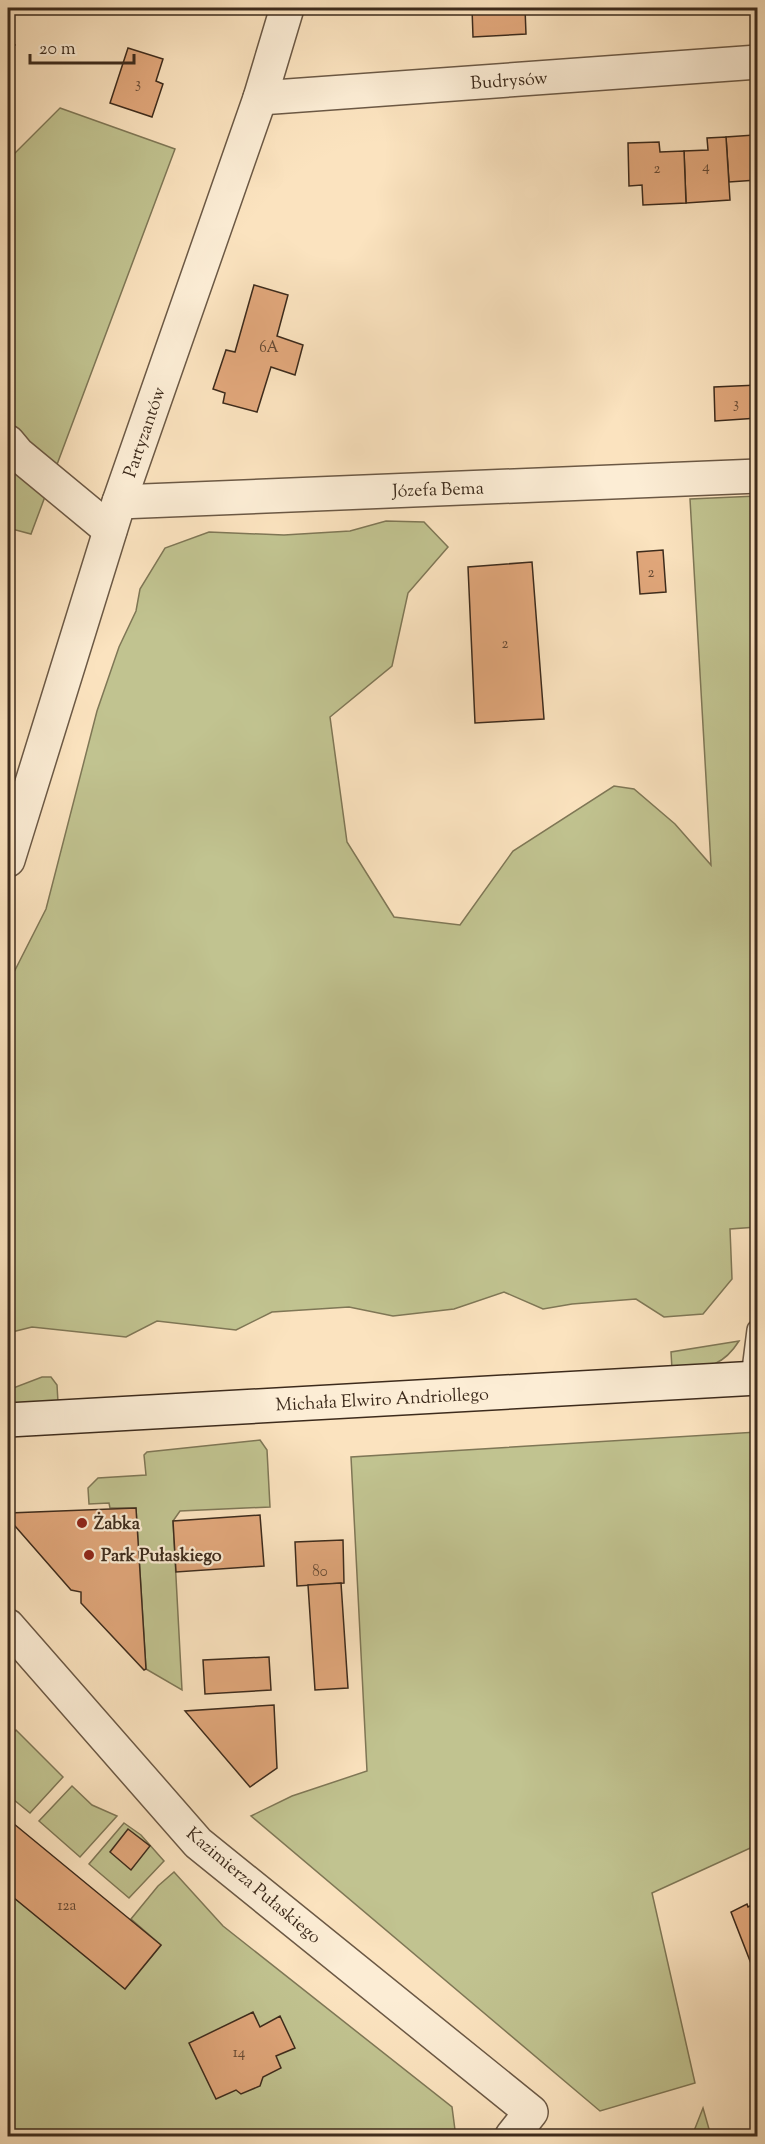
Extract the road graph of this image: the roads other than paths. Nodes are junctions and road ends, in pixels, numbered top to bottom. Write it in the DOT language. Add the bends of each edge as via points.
graph roads {
  1 [pos="287,8"];
  2 [pos="758,62"];
  3 [pos="260,98"];
  4 [pos="8,442"];
  5 [pos="758,476"];
  6 [pos="115,516"];
  7 [pos="8,860"];
  8 [pos="758,1330"];
  9 [pos="755,1378"];
  10 [pos="8,1420"];
  11 [pos="8,1626"];
  12 [pos="522,2124"];
  1 -- 3 [label="street, Partyzantów"];
  2 -- 3 [label="street, Budrysów"];
  3 -- 6 [label="street, Partyzantów"];
  4 -- 6 [label="street" via="18,454"];
  5 -- 6 [label="street, Józefa Bema"];
  6 -- 7 [label="street, Partyzantów"];
  8 -- 9 [label="lane"];
  9 -- 10 [label="street, Michała Elwiro Andriollego"];
  11 -- 12 [label="street, Kazimierza Pułaskiego" via="198,1843"];
}
